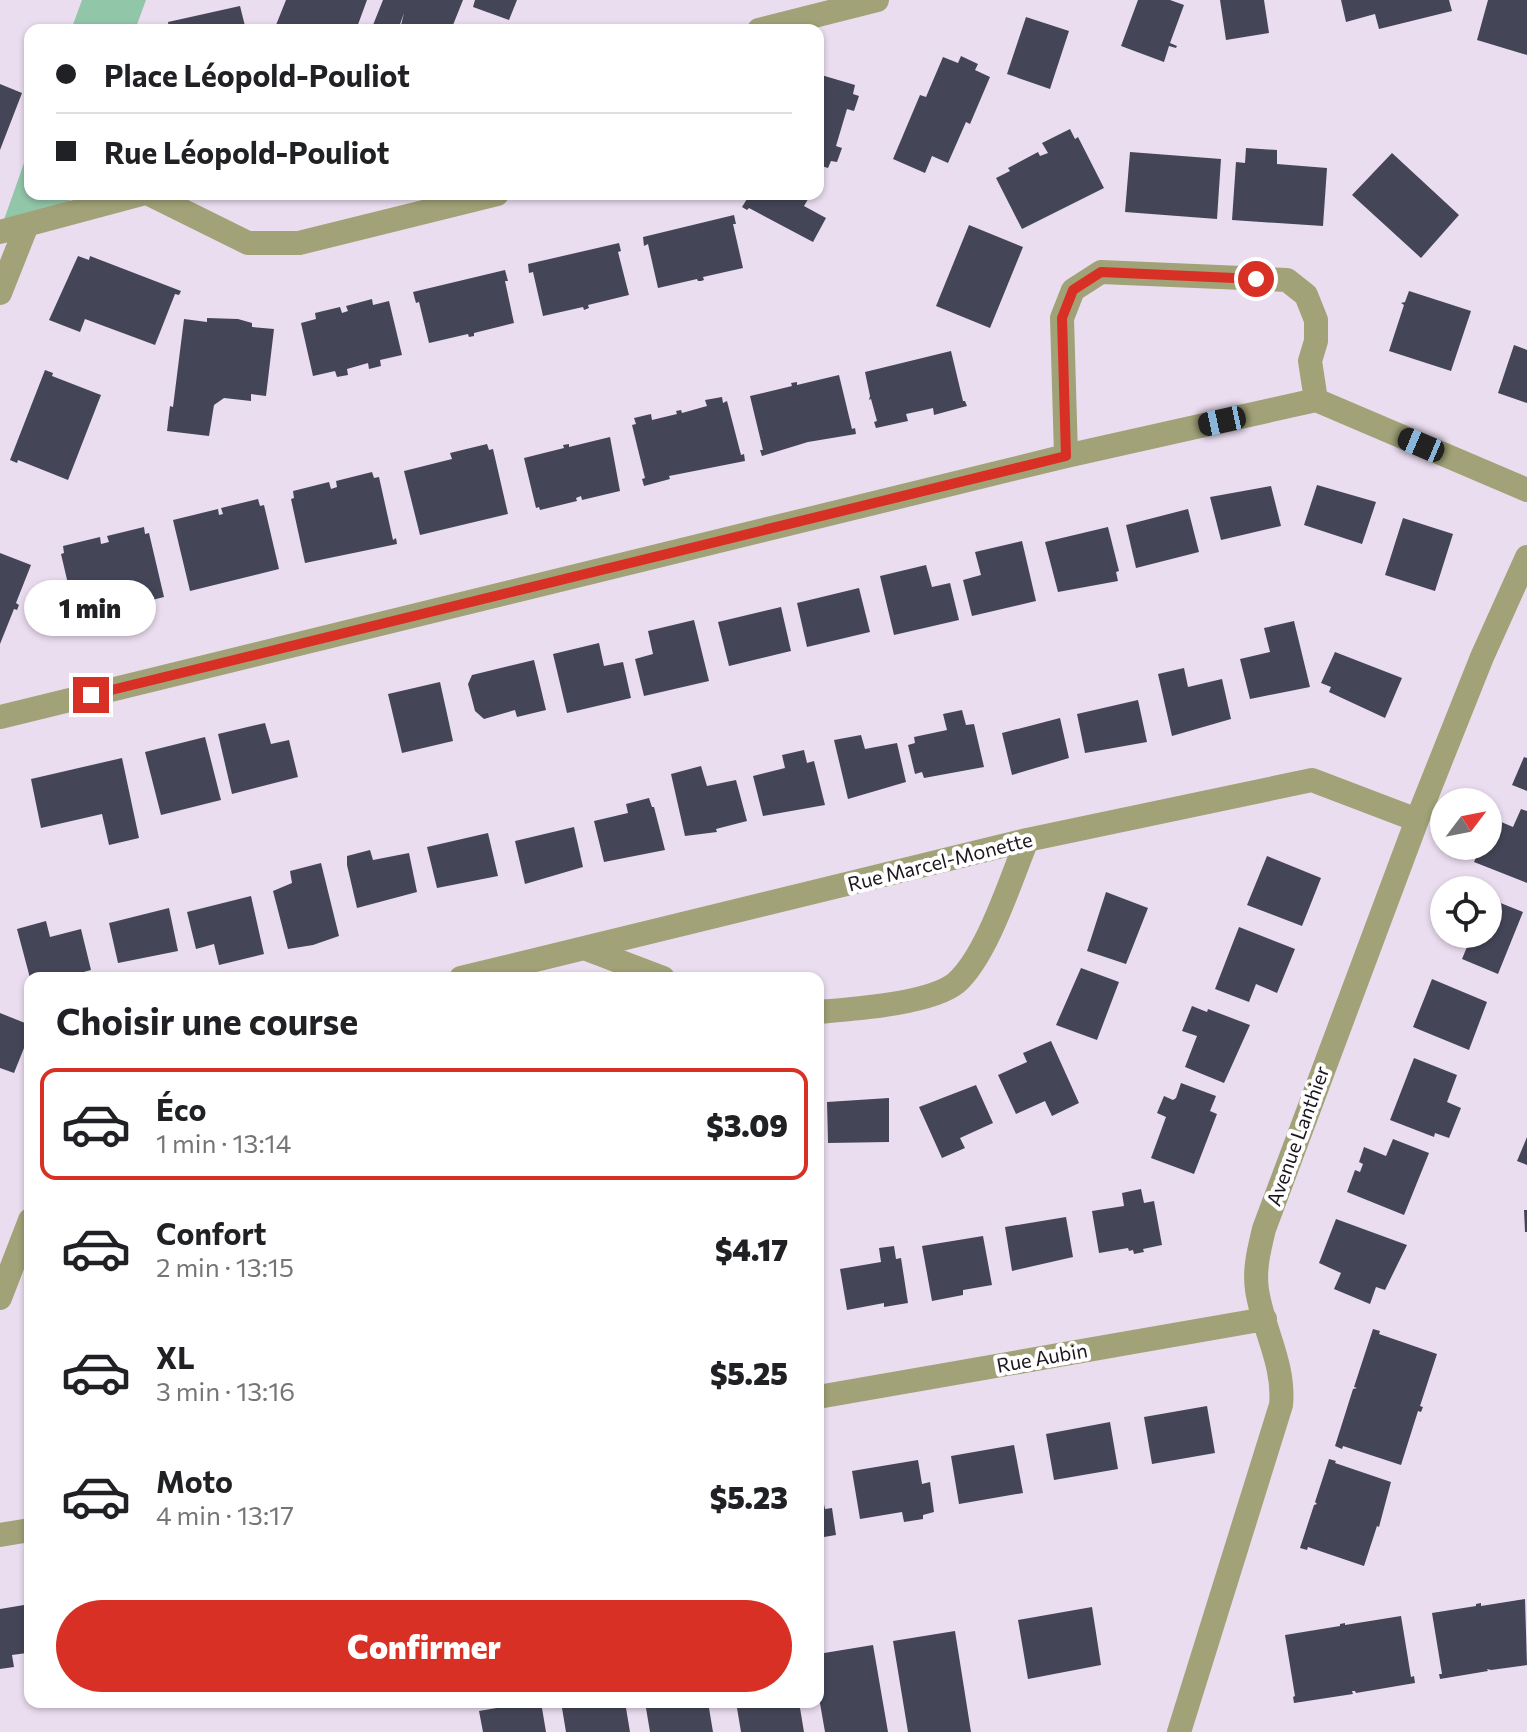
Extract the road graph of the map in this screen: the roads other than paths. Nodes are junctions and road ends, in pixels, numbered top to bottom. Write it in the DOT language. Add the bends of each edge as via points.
graph roads {
  1 [pos="877,0"];
  2 [pos="783,24"];
  3 [pos="120,200"];
  4 [pos="161,200"];
  5 [pos="473,200"];
  6 [pos="27,225"];
  7 [pos="0,232"];
  8 [pos="0,293"];
  9 [pos="1316,400"];
  10 [pos="1066,456"];
  11 [pos="1527,490"];
  12 [pos="1527,557"];
  13 [pos="0,717"];
  14 [pos="1417,820"];
  15 [pos="1027,840"];
  16 [pos="584,948"];
  17 [pos="486,972"];
  18 [pos="647,972"];
  19 [pos="824,1011"];
  20 [pos="24,1236"];
  21 [pos="0,1298"];
  22 [pos="1265,1319"];
  23 [pos="824,1396"];
  24 [pos="24,1531"];
  25 [pos="0,1535"];
  26 [pos="1179,1732"];
  1 -- 2 [label="street"];
  3 -- 6 [label="street"];
  4 -- 5 [label="street" via="248,243 271,245 299,243"];
  6 -- 7 [label="street"];
  6 -- 8 [label="street"];
  9 -- 10 [label="street"];
  9 -- 10 [label="street" via="1310,361 1316,320 1306,295 1287,280 1101,272 1073,290 1062,318"];
  9 -- 11 [label="street"];
  10 -- 13 [label="street"];
  12 -- 14 [label="street, Avenue Lanthier"];
  14 -- 15 [label="street, Rue Marcel-Monette" via="1312,780"];
  14 -- 22 [label="street, Avenue Lanthier" via="1264,1229 1256,1264"];
  15 -- 16 [label="street, Rue Marcel-Monette"];
  15 -- 19 [label="street" via="985,942 956,983 921,997"];
  16 -- 17 [label="street, Rue Marcel-Monette"];
  16 -- 18 [label="street"];
  20 -- 21 [label="street"];
  22 -- 23 [label="street, Rue Aubin"];
  22 -- 26 [label="street, Avenue Lanthier" via="1280,1367 1281,1405"];
  24 -- 25 [label="street"];
}
